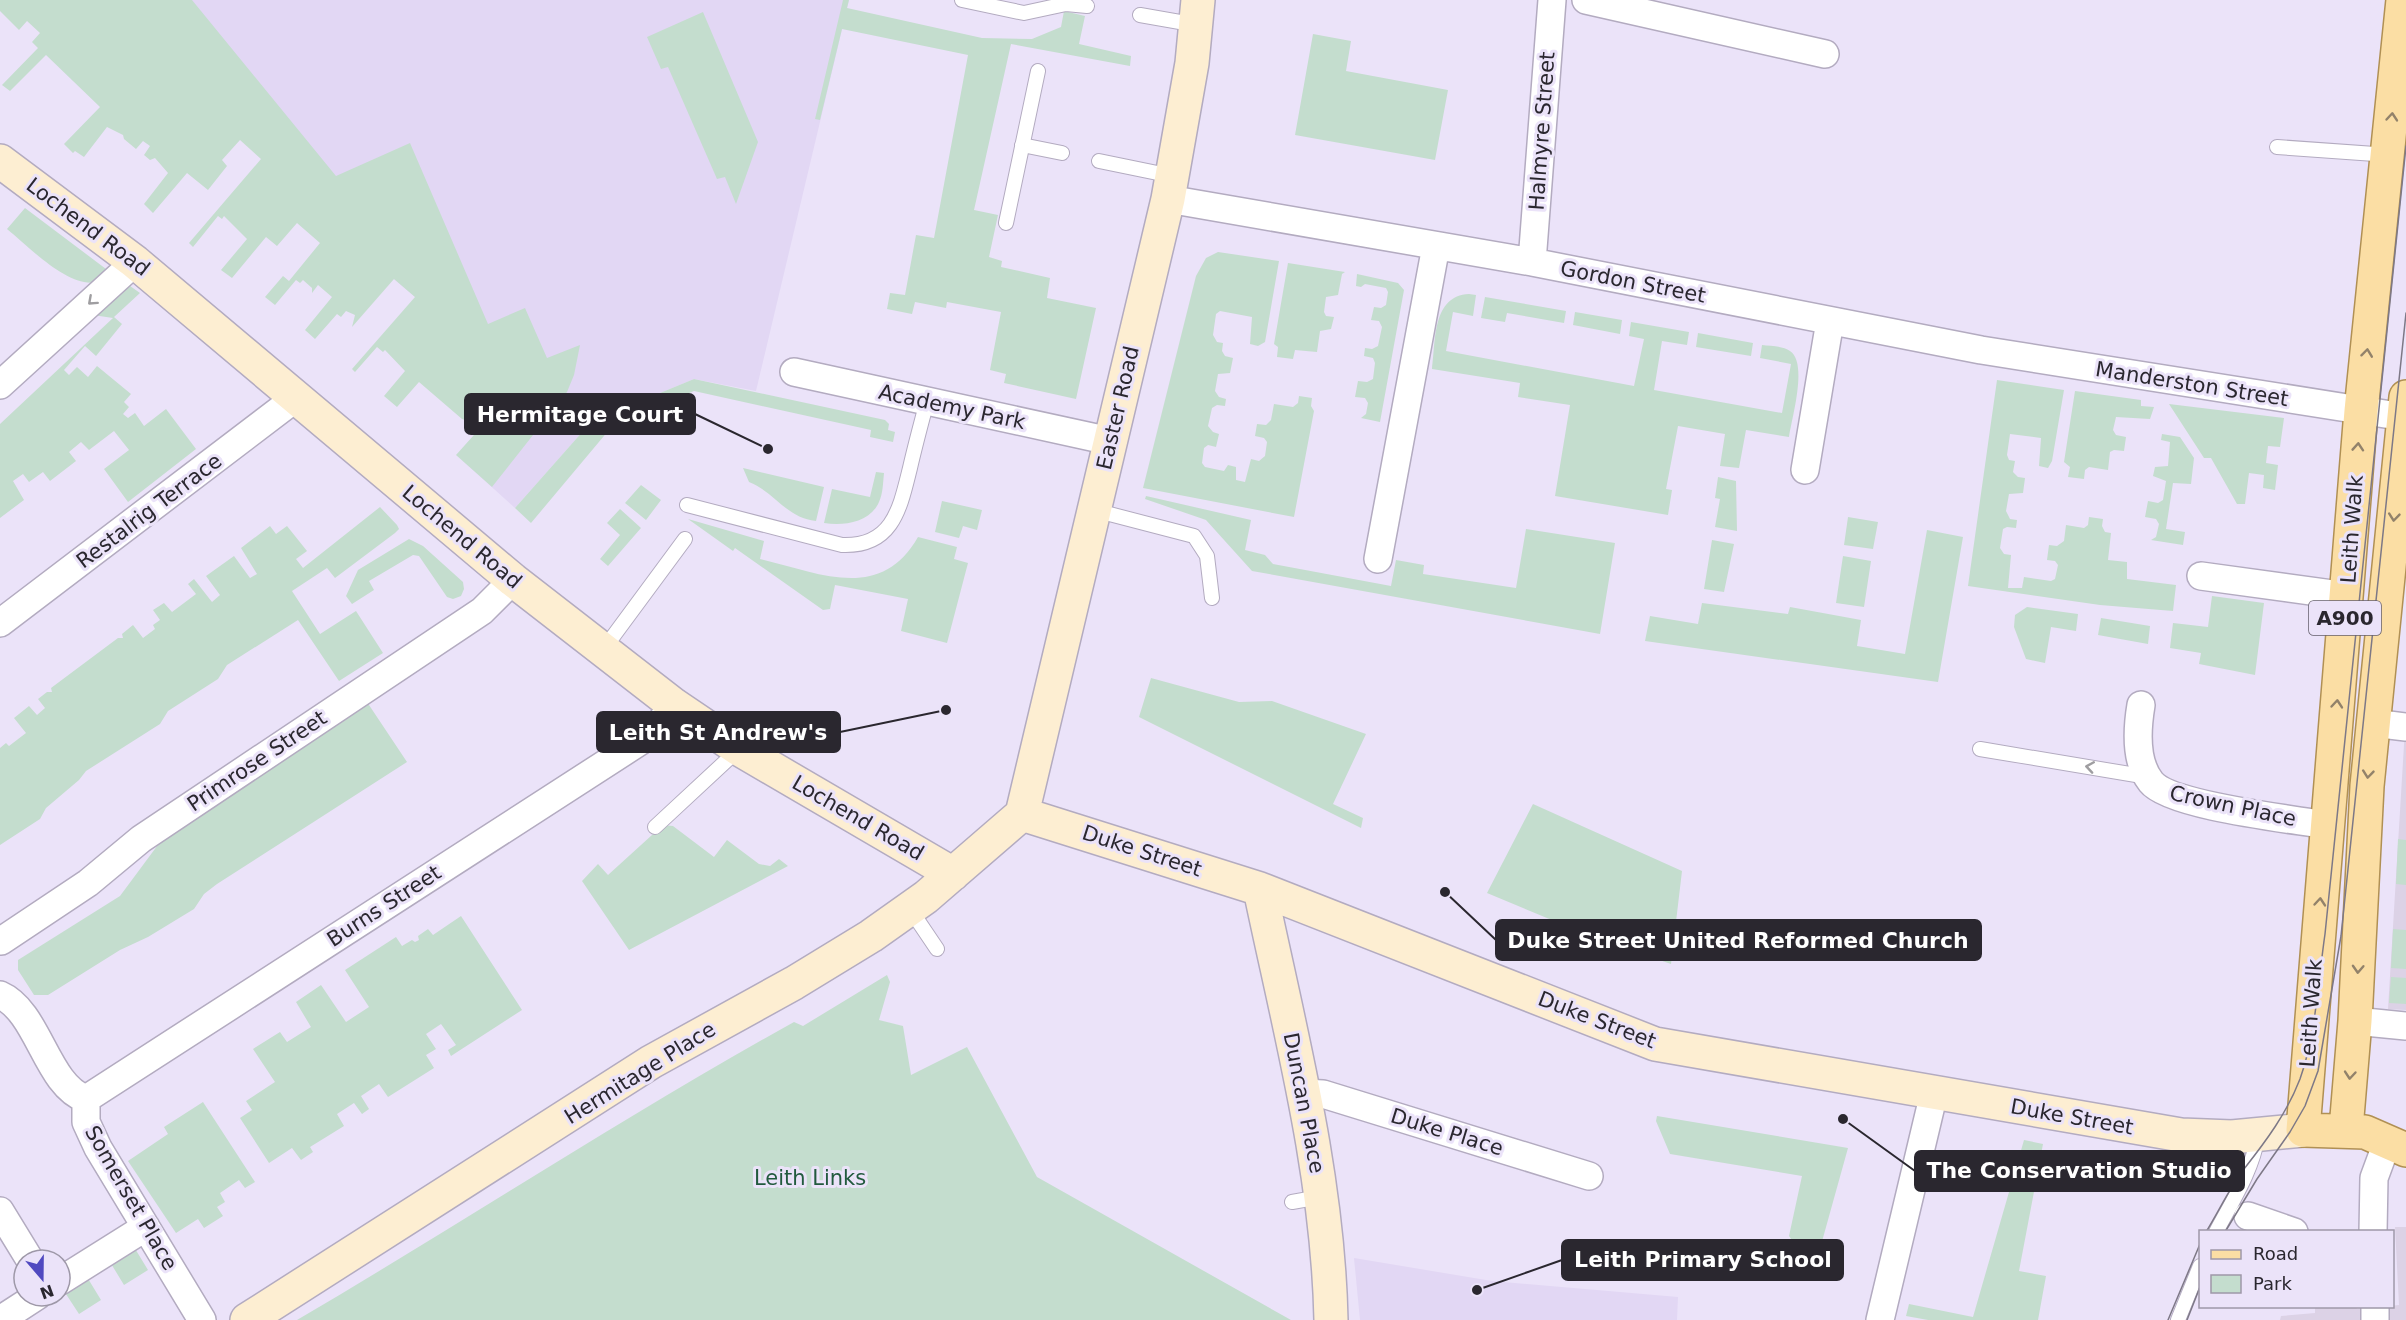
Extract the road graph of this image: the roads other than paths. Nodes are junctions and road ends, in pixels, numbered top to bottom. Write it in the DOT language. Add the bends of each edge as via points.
graph roads {
  1 [pos="962,0"];
  2 [pos="1552,0"];
  3 [pos="1586,0"];
  4 [pos="2403,0"];
  5 [pos="1087,6"];
  6 [pos="1197,12"];
  7 [pos="1140,15"];
  8 [pos="1825,54"];
  9 [pos="1038,71"];
  10 [pos="1022,145"];
  11 [pos="2277,147"];
  12 [pos="1062,153"];
  13 [pos="2389,155"];
  14 [pos="0,161"];
  15 [pos="1099,161"];
  16 [pos="1170,187"];
  17 [pos="1006,223"];
  18 [pos="1436,246"];
  19 [pos="135,262"];
  20 [pos="1532,262"];
  21 [pos="1830,321"];
  22 [pos="1981,350"];
  23 [pos="794,372"];
  24 [pos="0,385"];
  25 [pos="297,397"];
  26 [pos="927,401"];
  27 [pos="2405,407"];
  28 [pos="2361,411"];
  29 [pos="1110,441"];
  30 [pos="1805,470"];
  31 [pos="687,505"];
  32 [pos="1094,510"];
  33 [pos="685,539"];
  34 [pos="1378,559"];
  35 [pos="2201,576"];
  36 [pos="513,580"];
  37 [pos="2347,596"];
  38 [pos="1212,598"];
  39 [pos="0,623"];
  40 [pos="603,650"];
  41 [pos="674,705"];
  42 [pos="2140,705"];
  43 [pos="2392,725"];
  44 [pos="739,749"];
  45 [pos="1980,749"];
  46 [pos="2148,777"];
  47 [pos="1022,814"];
  48 [pos="2326,825"];
  49 [pos="655,827"];
  50 [pos="953,874"];
  51 [pos="1260,889"];
  52 [pos="910,909"];
  53 [pos="1,941"];
  54 [pos="937,950"];
  55 [pos="0,995"];
  56 [pos="2355,1021"];
  57 [pos="2406,1026"];
  58 [pos="1303,1093"];
  59 [pos="1934,1093"];
  60 [pos="86,1099"];
  61 [pos="2346,1129"];
  62 [pos="2303,1130"];
  63 [pos="2258,1136"];
  64 [pos="2397,1145"];
  65 [pos="1589,1176"];
  66 [pos="0,1211"];
  67 [pos="2248,1216"];
  68 [pos="146,1227"];
  69 [pos="2217,1230"];
  70 [pos="2288,1230"];
  71 [pos="2373,1230"];
  72 [pos="23,1248"];
  73 [pos="2199,1268"];
  74 [pos="72,1273"];
  75 [pos="18,1308"];
  76 [pos="0,1320"];
  77 [pos="202,1320"];
  78 [pos="247,1320"];
  79 [pos="1330,1320"];
  80 [pos="1880,1320"];
  81 [pos="2178,1320"];
  1 -- 5 [label="lane" via="1024,13 1066,4"];
  2 -- 20 [label="street, Halmyre Street"];
  3 -- 8 [label="street"];
  13 -- 4 [label="main road, Leith Walk / A900, one-way"];
  6 -- 7 [label="lane"];
  6 -- 16 [label="street, Easter Road"];
  9 -- 10 [label="lane"];
  10 -- 12 [label="lane"];
  10 -- 17 [label="lane"];
  11 -- 13 [label="lane"];
  28 -- 13 [label="main road, Leith Walk / A900, one-way"];
  14 -- 19 [label="street, Lochend Road"];
  15 -- 16 [label="lane"];
  16 -- 18 [label="street, Gordon Street"];
  16 -- 29 [label="street, Easter Road"];
  18 -- 20 [label="street, Gordon Street"];
  18 -- 34 [label="street"];
  19 -- 24 [label="street, one-way"];
  19 -- 25 [label="street, Lochend Road"];
  20 -- 21 [label="street, Gordon Street"];
  21 -- 22 [label="street, Gordon Street"];
  21 -- 30 [label="street"];
  22 -- 28 [label="street, Manderston Street"];
  23 -- 26 [label="street, Academy Park"];
  25 -- 36 [label="street, Lochend Road"];
  25 -- 39 [label="street, Restalrig Terrace"];
  26 -- 29 [label="street, Academy Park"];
  26 -- 31 [label="lane" via="899,511 885,531 868,542 842,545"];
  27 -- 28 [label="street, Manderston Street"];
  27 -- 43 [label="main road, Leith Walk / A900, one-way"];
  37 -- 28 [label="main road, Leith Walk / A900, one-way"];
  29 -- 32 [label="street, Easter Road"];
  32 -- 38 [label="lane" via="1194,536 1207,556"];
  32 -- 47 [label="street, Easter Road"];
  33 -- 40 [label="lane"];
  35 -- 37 [label="street"];
  36 -- 40 [label="street, Lochend Road"];
  36 -- 53 [label="street, Primrose Street" via="482,611 141,838 88,883"];
  48 -- 37 [label="main road, Leith Walk / A900, one-way"];
  40 -- 41 [label="street, Lochend Road"];
  41 -- 44 [label="street, Lochend Road"];
  41 -- 60 [label="street, Burns Street" via="639,742"];
  42 -- 46 [label="street, Crown Place" via="2138,743"];
  43 -- 56 [label="main road, Leith Walk / A900, one-way" via="2367,786"];
  44 -- 49 [label="lane"];
  44 -- 50 [label="street, Lochend Road"];
  46 -- 45 [label="lane, one-way"];
  46 -- 48 [label="street, Crown Place" via="2165,792 2212,806"];
  47 -- 50 [label="street, Hermitage Place"];
  47 -- 51 [label="street, Duke Street"];
  62 -- 48 [label="main road, Leith Walk / A900, one-way"];
  50 -- 52 [label="street, Hermitage Place"];
  51 -- 58 [label="street, Duncan Place"];
  51 -- 59 [label="street, Duke Street" via="1655,1044"];
  52 -- 54 [label="lane"];
  52 -- 78 [label="street, Hermitage Place" via="804,978 651,1062"];
  55 -- 60 [label="street, Somerset Place" via="22,1015 69,1089"];
  56 -- 57 [label="street"];
  56 -- 61 [label="main road, Leith Walk / A900, one-way"];
  58 -- 65 [label="street, Duke Place" via="1323,1094"];
  58 -- 79 [label="street, Duncan Place" via="1307,1199 1329,1258"];
  59 -- 63 [label="street, Duke Street" via="2181,1135"];
  59 -- 80 [label="street"];
  60 -- 68 [label="street, Somerset Place" via="88,1128"];
  61 -- 62 [label="main road"];
  61 -- 64 [label="main road"];
  62 -- 63 [label="street, Duke Street"];
  63 -- 69 [label="lane" via="2247,1174"];
  64 -- 71 [label="street" via="2374,1178"];
  66 -- 72 [label="street"];
  67 -- 70 [label="street"];
  68 -- 74 [label="street"];
  68 -- 77 [label="street, Somerset Place"];
  73 -- 81 [label="lane"];
  75 -- 76 [label="street"];
}
